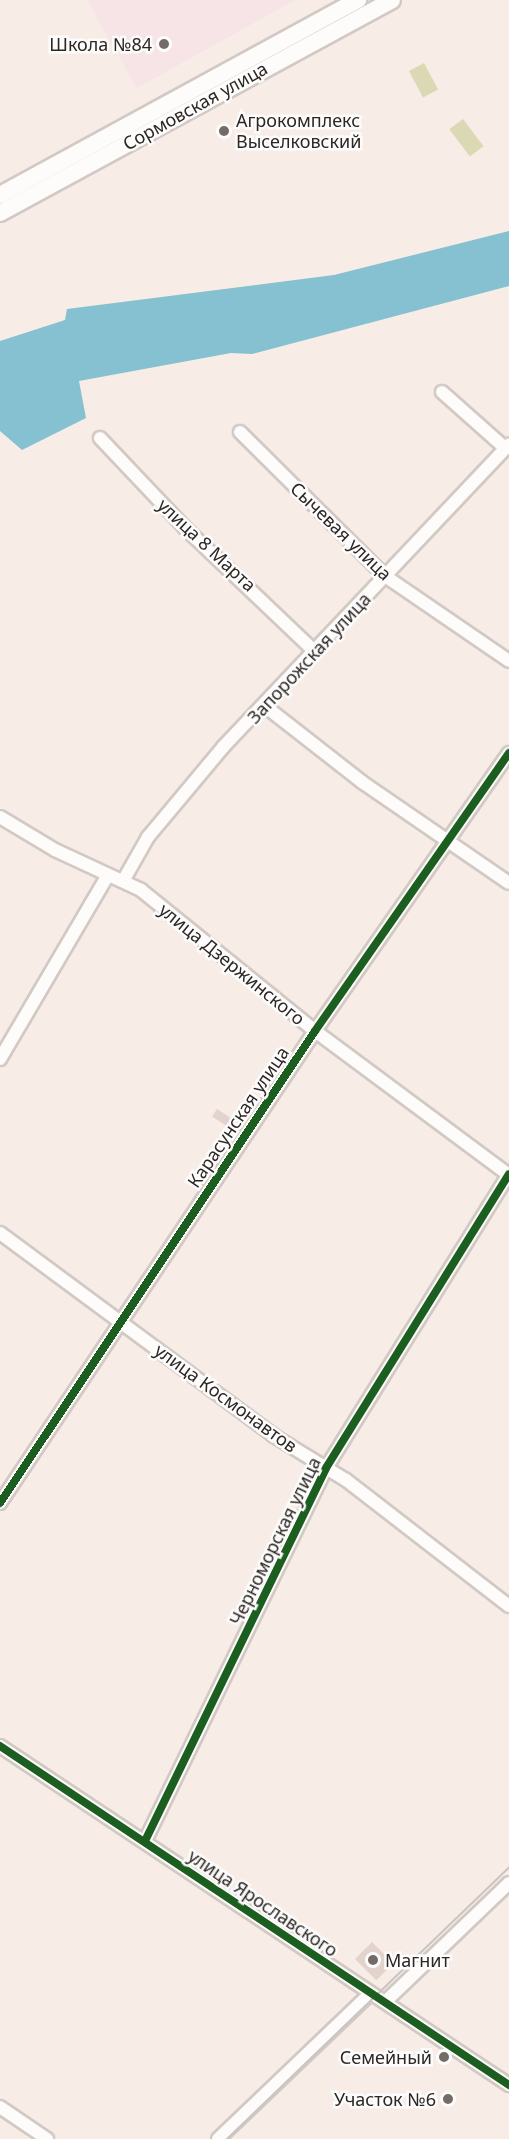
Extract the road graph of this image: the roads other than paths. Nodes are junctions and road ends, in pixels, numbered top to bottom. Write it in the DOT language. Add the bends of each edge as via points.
graph roads {
  1 [pos="358,0"];
  2 [pos="392,0"];
  3 [pos="221,82"];
  4 [pos="0,195"];
  5 [pos="0,213"];
  6 [pos="442,392"];
  7 [pos="240,432"];
  8 [pos="99,438"];
  9 [pos="507,447"];
  10 [pos="385,576"];
  11 [pos="314,651"];
  12 [pos="509,661"];
  13 [pos="266,707"];
  14 [pos="509,753"];
  15 [pos="0,817"];
  16 [pos="450,841"];
  17 [pos="108,875"];
  18 [pos="123,881"];
  19 [pos="509,884"];
  20 [pos="315,1031"];
  21 [pos="0,1059"];
  22 [pos="509,1174"];
  23 [pos="0,1233"];
  24 [pos="119,1319"];
  25 [pos="326,1468"];
  26 [pos="0,1503"];
  27 [pos="509,1606"];
  28 [pos="0,1746"];
  29 [pos="145,1841"];
  30 [pos="509,1883"];
  31 [pos="371,1993"];
  32 [pos="385,2002"];
  33 [pos="509,2085"];
  34 [pos="0,2107"];
  35 [pos="48,2139"];
  36 [pos="218,2139"];
  1 -- 3 [label="main road, Сормовская улица"];
  2 -- 3 [label="main road, Сормовская улица"];
  3 -- 4 [label="main road, Сормовская улица"];
  3 -- 5 [label="main road, Сормовская улица"];
  6 -- 9 [label="street"];
  7 -- 10 [label="street, Сычевая улица"];
  8 -- 11 [label="street, улица 8 Марта" via="185,528"];
  9 -- 10 [label="street, Запорожская улица"];
  10 -- 11 [label="street, Запорожская улица"];
  10 -- 12 [label="street, Сычевая улица"];
  11 -- 13 [label="street, Запорожская улица"];
  13 -- 16 [label="street" via="362,782"];
  13 -- 18 [label="street, Запорожская улица" via="224,746 148,837"];
  14 -- 16 [label="street, Карасунская улица"];
  15 -- 17 [label="street, улица Дзержинского"];
  16 -- 19 [label="street"];
  16 -- 20 [label="street, Карасунская улица"];
  17 -- 18 [label="street, улица Дзержинского"];
  17 -- 21 [label="street"];
  18 -- 20 [label="street, улица Дзержинского"];
  20 -- 22 [label="street, улица Дзержинского"];
  20 -- 24 [label="street, Карасунская улица"];
  22 -- 25 [label="street, Черноморская улица"];
  23 -- 24 [label="street, улица Космонавтов"];
  24 -- 25 [label="street, улица Космонавтов" via="274,1436"];
  24 -- 26 [label="street, Карасунская улица"];
  25 -- 27 [label="street, улица Космонавтов"];
  25 -- 29 [label="street, Черноморская улица"];
  28 -- 29 [label="street, улица Ярославского"];
  29 -- 31 [label="street, улица Ярославского"];
  30 -- 32 [label="street"];
  31 -- 32 [label="street, улица Ярославского"];
  31 -- 36 [label="street"];
  32 -- 33 [label="street, улица Ярославского"];
  34 -- 35 [label="street"];
}
